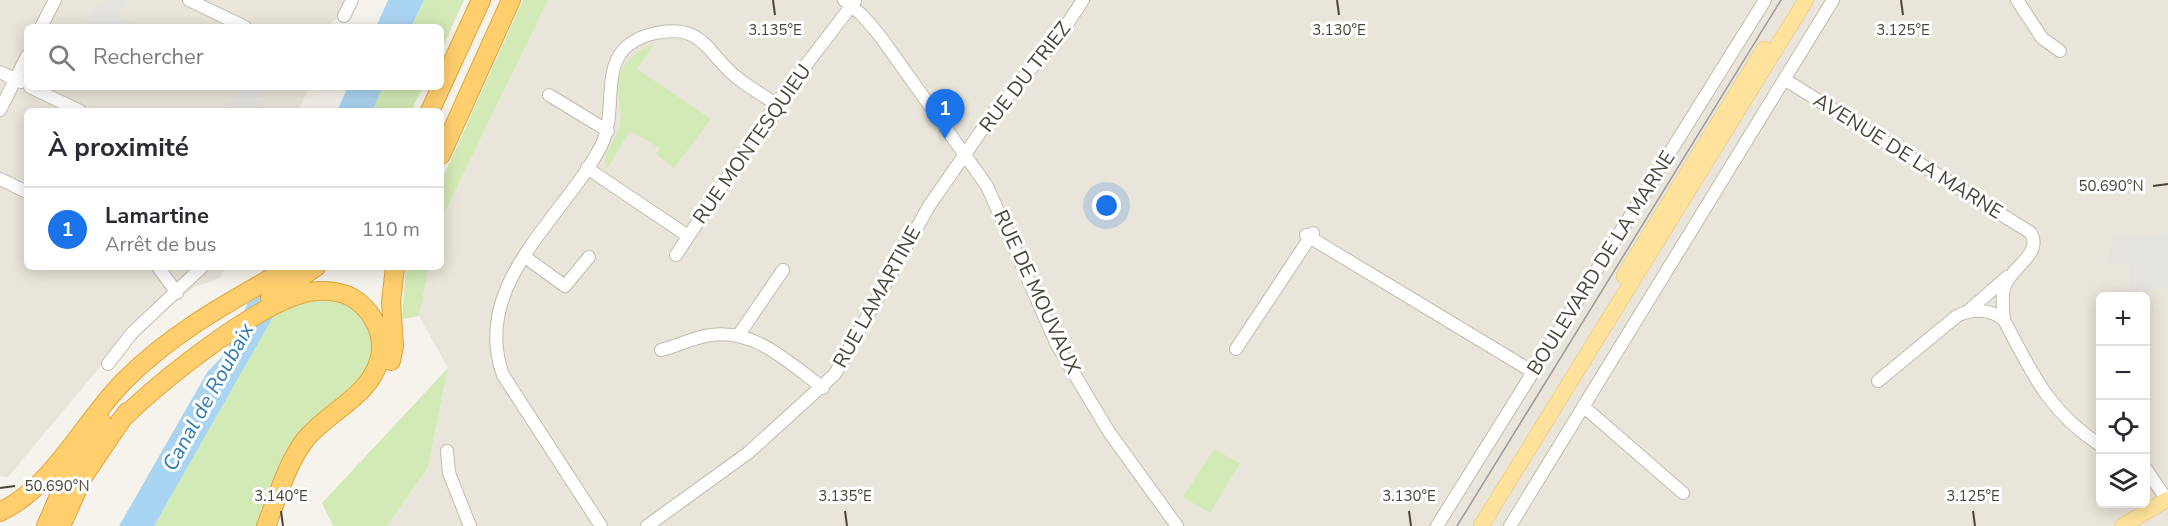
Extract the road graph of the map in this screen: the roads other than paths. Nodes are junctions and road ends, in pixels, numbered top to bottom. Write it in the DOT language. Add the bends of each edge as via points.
graph roads {
  1 [pos="55,0"];
  2 [pos="189,0"];
  3 [pos="352,0"];
  4 [pos="481,0"];
  5 [pos="502,0"];
  6 [pos="511,0"];
  7 [pos="1083,0"];
  8 [pos="1765,0"];
  9 [pos="1794,0"];
  10 [pos="1806,0"];
  11 [pos="1833,0"];
  12 [pos="2017,0"];
  13 [pos="850,2"];
  14 [pos="345,16"];
  15 [pos="43,24"];
  16 [pos="239,24"];
  17 [pos="2060,51"];
  18 [pos="24,62"];
  19 [pos="0,72"];
  20 [pos="1784,79"];
  21 [pos="15,80"];
  22 [pos="444,81"];
  23 [pos="24,84"];
  24 [pos="37,90"];
  25 [pos="440,90"];
  26 [pos="549,95"];
  27 [pos="776,104"];
  28 [pos="74,108"];
  29 [pos="431,108"];
  30 [pos="0,110"];
  31 [pos="444,122"];
  32 [pos="608,131"];
  33 [pos="444,148"];
  34 [pos="966,154"];
  35 [pos="587,168"];
  36 [pos="0,179"];
  37 [pos="24,191"];
  38 [pos="688,236"];
  39 [pos="676,255"];
  40 [pos="525,257"];
  41 [pos="589,257"];
  42 [pos="160,270"];
  43 [pos="199,270"];
  44 [pos="286,270"];
  45 [pos="311,270"];
  46 [pos="395,270"];
  47 [pos="783,270"];
  48 [pos="2013,273"];
  49 [pos="177,293"];
  50 [pos="1967,312"];
  51 [pos="2004,320"];
  52 [pos="185,333"];
  53 [pos="738,336"];
  54 [pos="1236,349"];
  55 [pos="661,350"];
  56 [pos="108,364"];
  57 [pos="1533,372"];
  58 [pos="1878,381"];
  59 [pos="823,388"];
  60 [pos="1583,406"];
  61 [pos="120,421"];
  62 [pos="2096,442"];
  63 [pos="447,451"];
  64 [pos="2150,476"];
  65 [pos="1683,493"];
  66 [pos="2167,500"];
  67 [pos="0,512"];
  68 [pos="469,524"];
  69 [pos="46,526"];
  70 [pos="61,526"];
  71 [pos="266,526"];
  72 [pos="276,526"];
  73 [pos="456,526"];
  74 [pos="601,526"];
  75 [pos="647,526"];
  76 [pos="1176,526"];
  77 [pos="1437,526"];
  78 [pos="1470,526"];
  79 [pos="1481,526"];
  80 [pos="1510,526"];
  81 [pos="2122,526"];
  1 -- 15 [label="street"];
  2 -- 16 [label="street"];
  3 -- 14 [label="street"];
  4 -- 22 [label="highway"];
  5 -- 31 [label="highway"];
  6 -- 33 [label="highway"];
  7 -- 34 [label="street, RUE DU TRIEZ"];
  8 -- 57 [label="street, BOULEVARD DE LA MARNE"];
  9 -- 78 [label="main road, BOULEVARD DE LA MARNE"];
  10 -- 79 [label="main road, BOULEVARD DE LA MARNE"];
  11 -- 20 [label="street"];
  12 -- 17 [label="street" via="2042,38"];
  13 -- 27 [label="street, RUE MONTESQUIEU"];
  13 -- 34 [label="street, RUE DE MOUVAUX" via="880,36"];
  18 -- 21 [label="street"];
  19 -- 21 [label="street"];
  20 -- 48 [label="street, AVENUE DE LA MARNE" via="2031,233 2033,248"];
  20 -- 60 [label="street"];
  21 -- 23 [label="street"];
  21 -- 30 [label="street"];
  24 -- 28 [label="street"];
  25 -- 29 [label="highway"];
  26 -- 32 [label="street"];
  27 -- 32 [label="street" via="735,77 704,42 685,34 656,33 630,45 617,61 610,81"];
  27 -- 38 [label="street, RUE MONTESQUIEU"];
  32 -- 35 [label="street"];
  34 -- 59 [label="street, RUE LAMARTINE" via="925,213 845,358"];
  34 -- 76 [label="street, RUE DE MOUVAUX" via="999,209 1057,345 1128,460"];
  35 -- 38 [label="street"];
  35 -- 40 [label="street"];
  36 -- 37 [label="street"];
  38 -- 39 [label="street, RUE MONTESQUIEU"];
  40 -- 41 [label="street" via="565,286"];
  40 -- 74 [label="street" via="507,286 499,310 496,342 501,367"];
  42 -- 49 [label="street"];
  43 -- 49 [label="street"];
  44 -- 52 [label="highway"];
  45 -- 61 [label="highway" via="166,372"];
  46 -- 72 [label="highway" via="391,302 394,346 386,375 376,391 312,448 298,470"];
  47 -- 53 [label="street"];
  48 -- 50 [label="street"];
  48 -- 51 [label="street" via="2004,292"];
  49 -- 56 [label="street" via="132,333"];
  50 -- 51 [label="street" via="1988,312"];
  50 -- 58 [label="street" via="1951,319"];
  51 -- 62 [label="street" via="2047,398"];
  52 -- 67 [label="highway" via="143,363 116,389 43,480"];
  52 -- 69 [label="highway" via="107,416 76,460"];
  53 -- 55 [label="street" via="704,336"];
  53 -- 59 [label="street" via="763,344"];
  54 -- 57 [label="street" via="1310,234"];
  57 -- 77 [label="street, BOULEVARD DE LA MARNE"];
  59 -- 75 [label="street, RUE LAMARTINE" via="748,453"];
  60 -- 65 [label="street"];
  60 -- 80 [label="street"];
  61 -- 70 [label="highway" via="83,477"];
  61 -- 71 [label="highway" via="186,364 262,314 304,293 335,292 360,303 378,331 380,359 367,385 316,427 300,446"];
  63 -- 68 [label="street" via="449,473"];
  64 -- 66 [label="street"];
  66 -- 81 [label="main road"];
  68 -- 73 [label="street"];
}
